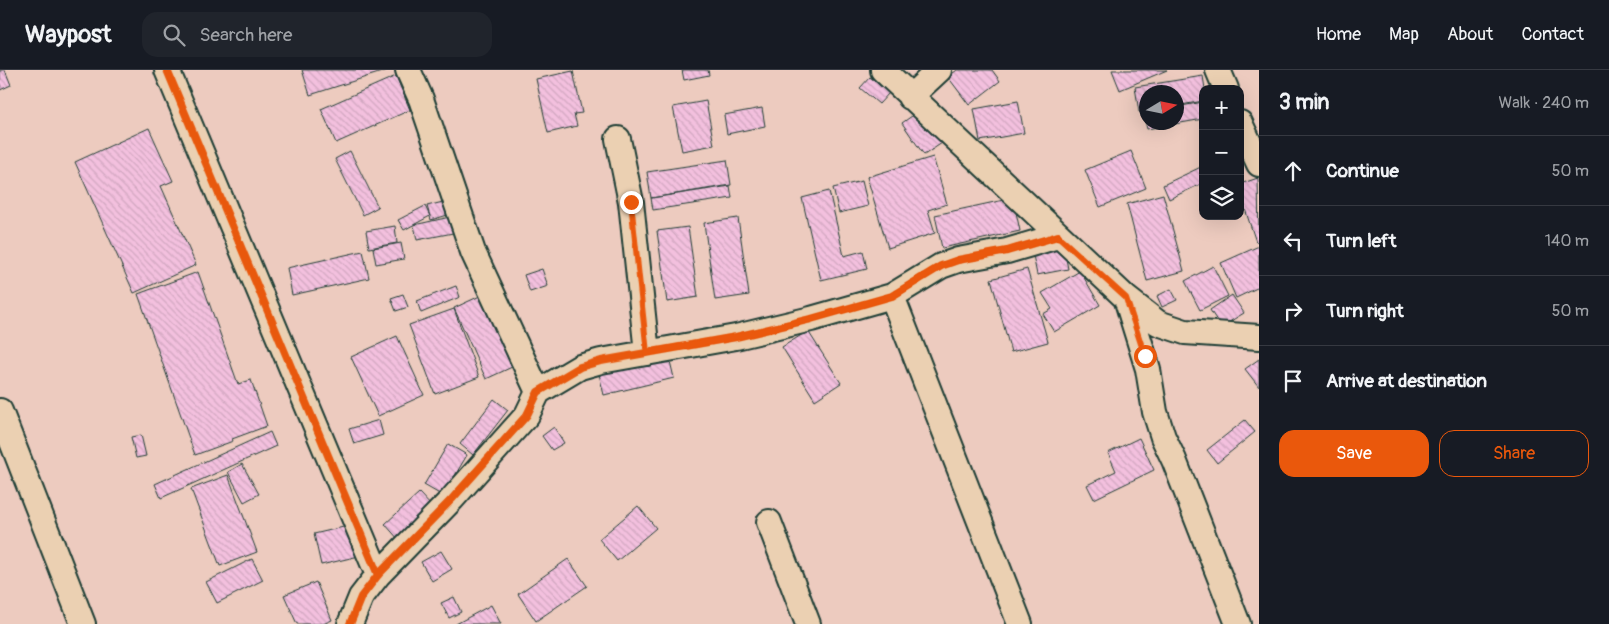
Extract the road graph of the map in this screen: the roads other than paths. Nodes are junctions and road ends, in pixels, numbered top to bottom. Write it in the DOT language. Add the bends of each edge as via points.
graph roads {
  1 [pos="167,70"];
  2 [pos="408,70"];
  3 [pos="883,70"];
  4 [pos="939,70"];
  5 [pos="1218,70"];
  6 [pos="1224,85"];
  7 [pos="910,97"];
  8 [pos="1243,130"];
  9 [pos="618,139"];
  10 [pos="1259,164"];
  11 [pos="1058,236"];
  12 [pos="892,296"];
  13 [pos="1126,298"];
  14 [pos="1259,337"];
  15 [pos="647,353"];
  16 [pos="538,392"];
  17 [pos="0,411"];
  18 [pos="769,522"];
  19 [pos="378,575"];
  20 [pos="83,624"];
  21 [pos="350,624"];
  22 [pos="808,624"];
  23 [pos="1020,624"];
  24 [pos="1238,624"];
  1 -- 19 [label="street"];
  2 -- 16 [label="street" via="421,98 472,252"];
  3 -- 7 [label="street"];
  4 -- 7 [label="street"];
  5 -- 6 [label="street"];
  7 -- 11 [label="street"];
  8 -- 10 [label="street"];
  9 -- 15 [label="street" via="631,202"];
  11 -- 12 [label="street" via="941,266"];
  11 -- 13 [label="street"];
  12 -- 15 [label="street" via="736,337"];
  12 -- 23 [label="street"];
  13 -- 14 [label="street" via="1158,323 1185,332"];
  13 -- 24 [label="street" via="1148,369 1163,437"];
  15 -- 16 [label="street" via="580,367"];
  16 -- 19 [label="street" via="520,422 452,500"];
  17 -- 20 [label="street"];
  18 -- 22 [label="street"];
  19 -- 21 [label="street" via="361,597"];
}
